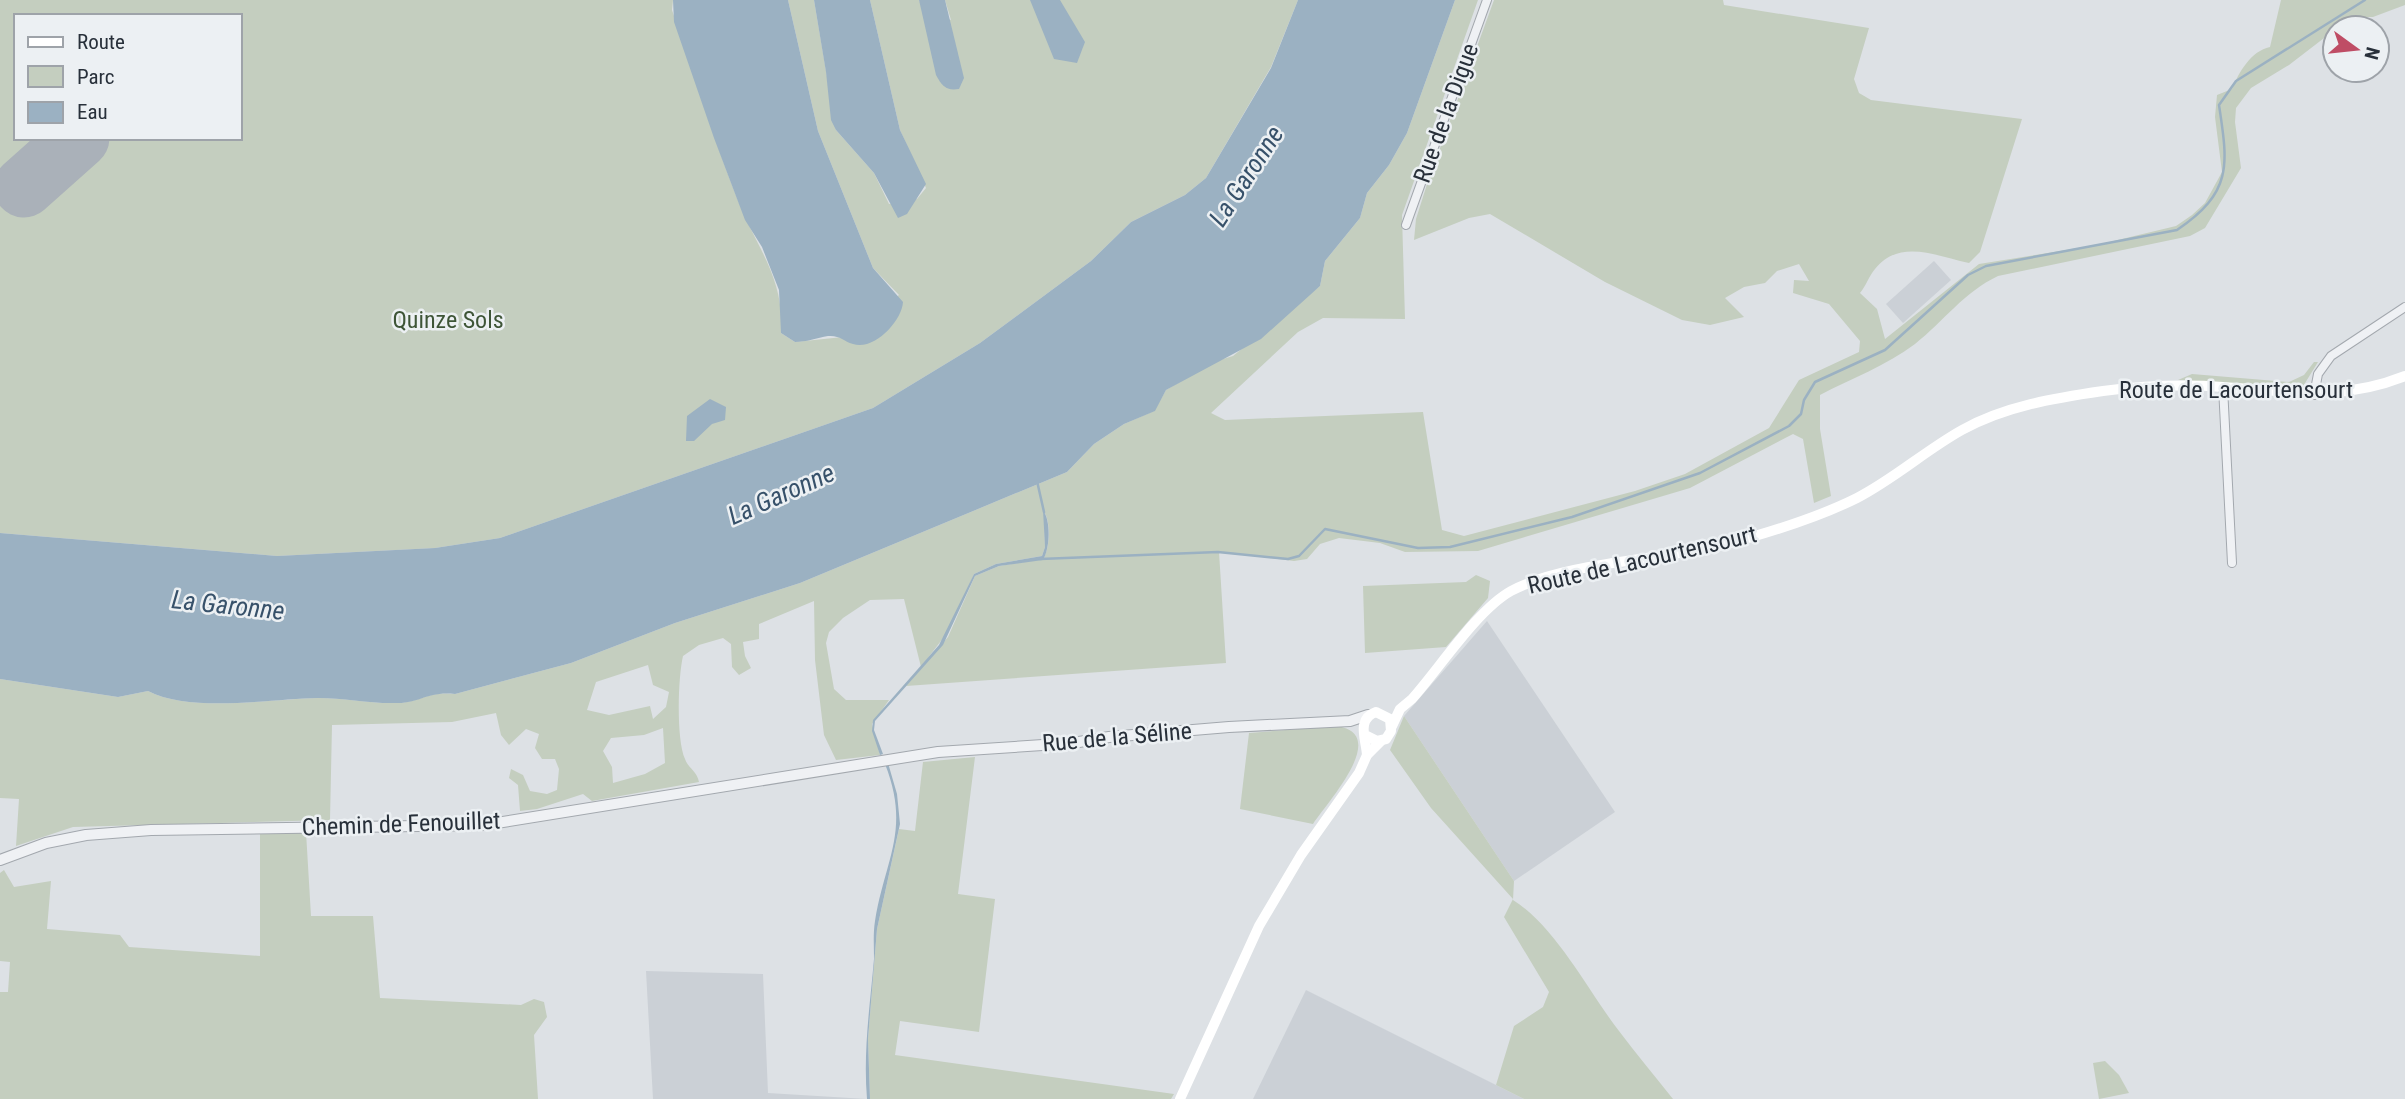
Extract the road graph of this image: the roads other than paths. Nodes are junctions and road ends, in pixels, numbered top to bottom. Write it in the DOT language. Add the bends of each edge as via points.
graph roads {
  1 [pos="1487,0"];
  2 [pos="1406,225"];
  3 [pos="2405,307"];
  4 [pos="2405,376"];
  5 [pos="2223,387"];
  6 [pos="2314,395"];
  7 [pos="2232,563"];
  8 [pos="1400,709"];
  9 [pos="1380,712"];
  10 [pos="1368,715"];
  11 [pos="1350,721"];
  12 [pos="1392,726"];
  13 [pos="1365,734"];
  14 [pos="1381,741"];
  15 [pos="1367,755"];
  16 [pos="885,759"];
  17 [pos="0,860"];
  18 [pos="1180,1099"];
  1 -- 2 [label="street, Rue de la Digue"];
  3 -- 6 [label="street" via="2332,356 2318,374"];
  4 -- 6 [label="main road, Route de Lacourtensourt" via="2367,389"];
  5 -- 6 [label="main road, Route de Lacourtensourt"];
  5 -- 7 [label="street"];
  5 -- 8 [label="main road, Route de Lacourtensourt" via="2105,391 2015,409 1962,430 1882,483 1830,510 1720,546 1527,584 1509,592 1482,616"];
  8 -- 9 [label="main road"];
  8 -- 12 [label="main road, Route de Lacourtensourt"];
  9 -- 10 [label="main road"];
  9 -- 12 [label="main road"];
  10 -- 11 [label="street, Rue de la Séline"];
  10 -- 13 [label="main road"];
  11 -- 13 [label="street"];
  11 -- 16 [label="street, Rue de la Séline" via="1109,737"];
  12 -- 14 [label="main road, Route de Lacourtensourt"];
  13 -- 14 [label="main road"];
  13 -- 15 [label="main road"];
  14 -- 15 [label="main road, Route de Lacourtensourt"];
  15 -- 18 [label="main road, Route de Lacourtensourt" via="1359,774 1264,916"];
  16 -- 17 [label="street, Chemin de Fenouillet" via="484,825 151,830 86,835"];
}
